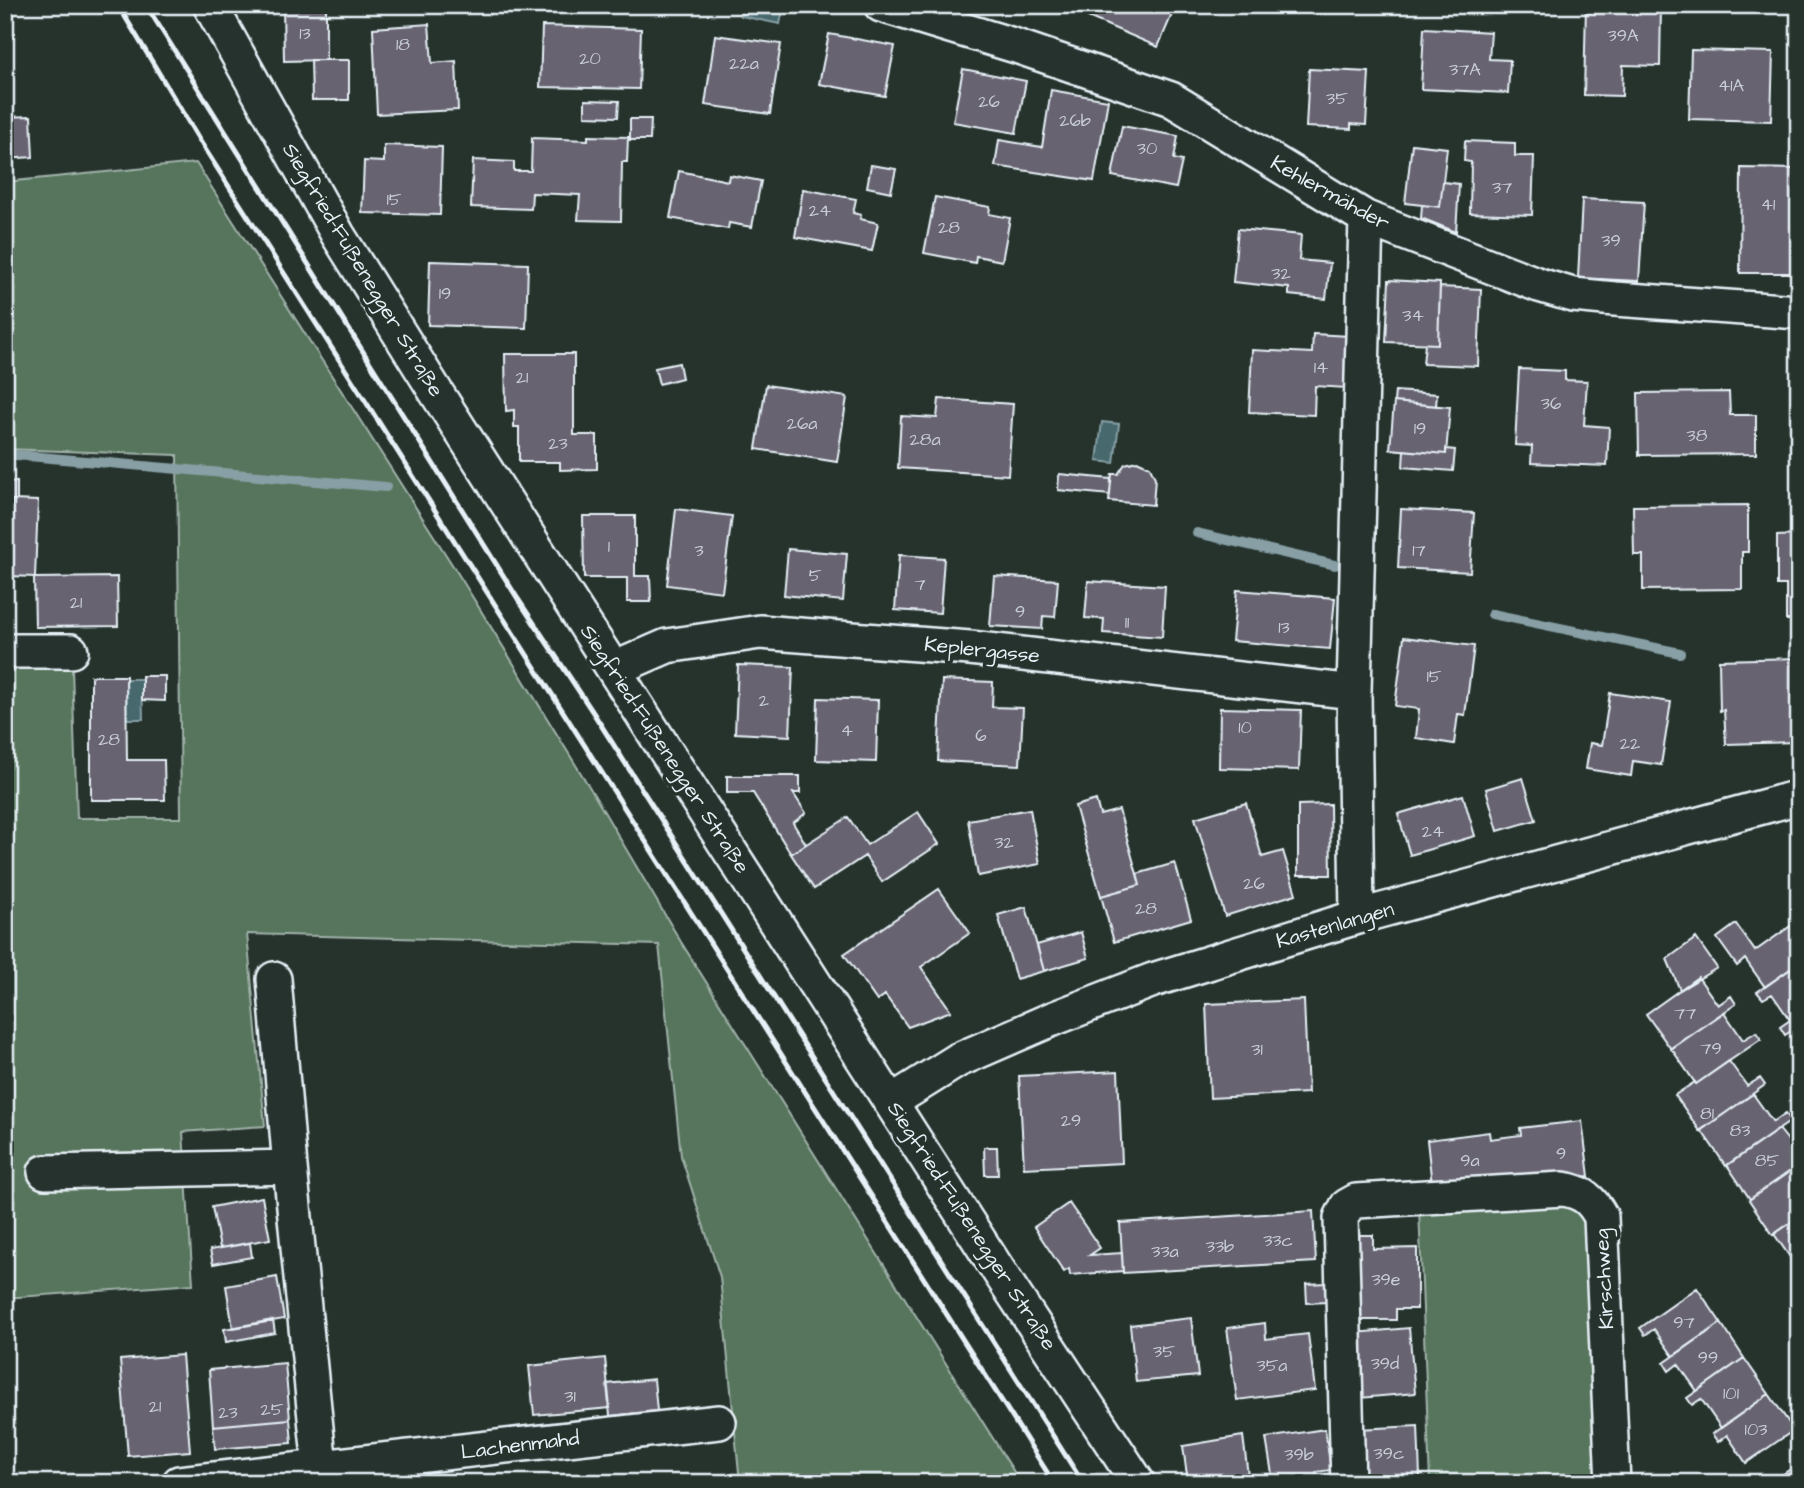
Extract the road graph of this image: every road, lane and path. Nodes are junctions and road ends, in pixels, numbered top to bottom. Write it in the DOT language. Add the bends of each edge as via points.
graph roads {
  1 [pos="210,5"];
  2 [pos="881,5"];
  3 [pos="1366,218"];
  4 [pos="1799,312"];
  5 [pos="5,651"];
  6 [pos="71,651"];
  7 [pos="614,669"];
  8 [pos="1354,692"];
  9 [pos="1799,797"];
  10 [pos="1357,917"];
  11 [pos="274,979"];
  12 [pos="891,1102"];
  13 [pos="290,1167"];
  14 [pos="45,1172"];
  15 [pos="719,1422"];
  16 [pos="320,1468"];
  17 [pos="178,1483"];
  18 [pos="1138,1483"];
  19 [pos="1348,1483"];
  20 [pos="1613,1483"];
  1 -- 7 [label="street, Siegfried-Fußenegger Straße" via="338,235"];
  2 -- 3 [label="street, Kehlermähder" via="1171,99"];
  3 -- 4 [label="street, Kehlermähder" via="1573,295"];
  3 -- 8 [label="street"];
  5 -- 6 [label="street"];
  7 -- 8 [label="street, Keplergasse" via="667,646 760,632 970,648"];
  7 -- 12 [label="street, Siegfried-Fußenegger Straße"];
  8 -- 10 [label="street"];
  9 -- 10 [label="street, Kastenlangen"];
  10 -- 12 [label="street, Kastenlangen" via="1153,980 1050,1020 958,1060"];
  11 -- 13 [label="street"];
  12 -- 18 [label="street, Siegfried-Fußenegger Straße"];
  13 -- 14 [label="street"];
  13 -- 16 [label="street"];
  15 -- 16 [label="street, Lachenmahd"];
  16 -- 17 [label="street, Lachenmahd"];
  19 -- 20 [label="street, Kirschweg" via="1341,1218 1347,1206 1356,1201 1563,1189 1592,1201 1601,1217"];
}
